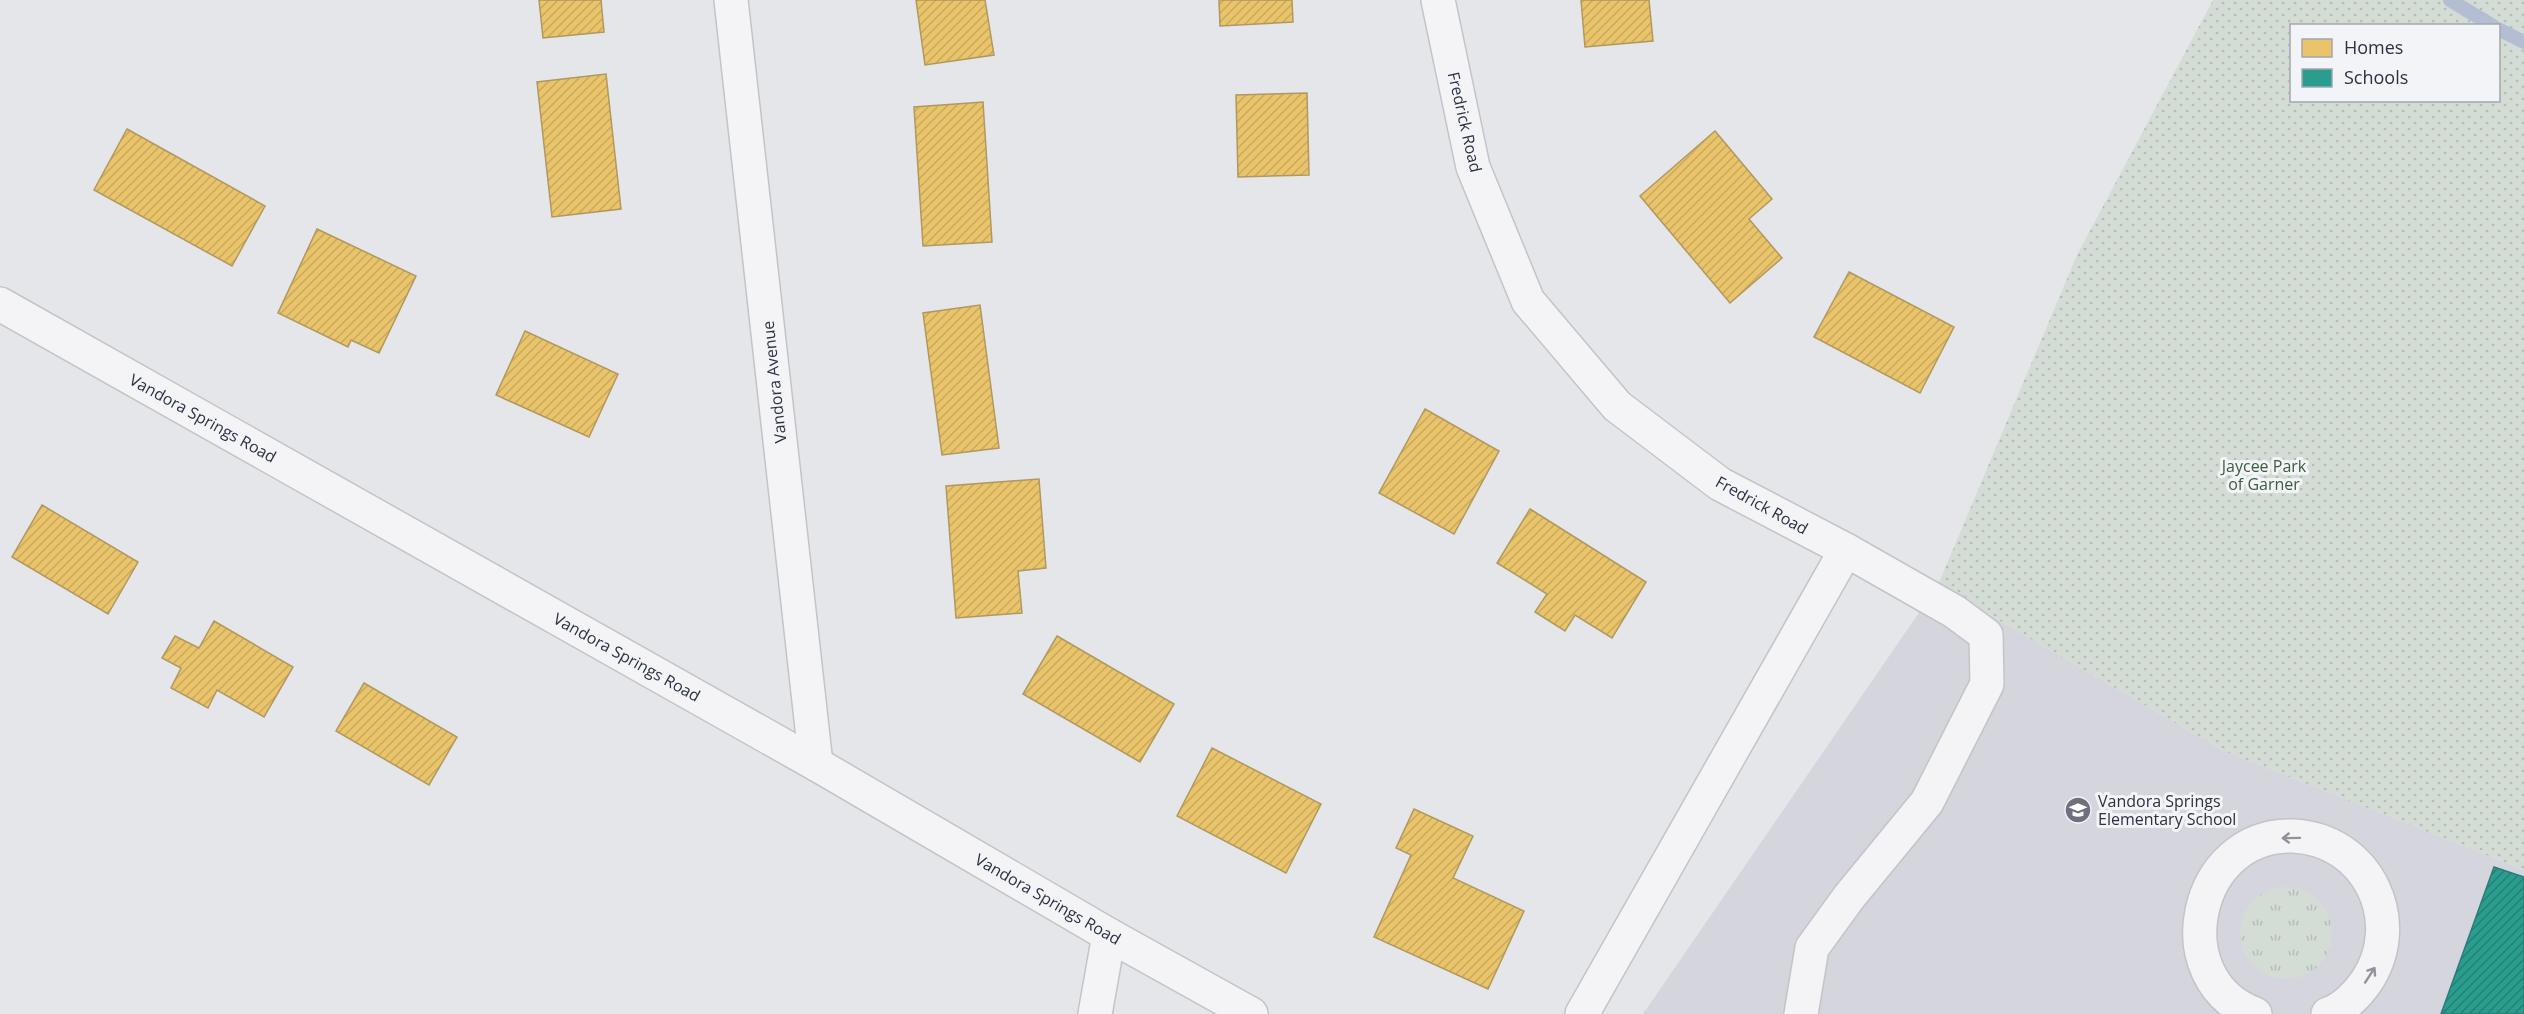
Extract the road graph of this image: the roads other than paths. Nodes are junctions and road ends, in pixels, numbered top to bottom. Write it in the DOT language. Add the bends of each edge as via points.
graph roads {
  1 [pos="731,0"];
  2 [pos="1438,0"];
  3 [pos="0,304"];
  4 [pos="1846,550"];
  5 [pos="816,764"];
  6 [pos="1108,935"];
  7 [pos="2332,1013"];
  8 [pos="1095,1014"];
  9 [pos="1251,1014"];
  10 [pos="1582,1014"];
  11 [pos="1801,1014"];
  12 [pos="2255,1014"];
  1 -- 5 [label="street, Vandora Avenue"];
  2 -- 4 [label="street, Fredrick Road" via="1473,167 1528,301 1617,406 1720,484"];
  3 -- 5 [label="street, Vandora Springs Road"];
  4 -- 10 [label="street"];
  4 -- 11 [label="street, Fredrick Road" via="1955,612 1986,635 1988,684 1927,802 1812,948"];
  5 -- 6 [label="street, Vandora Springs Road"];
  6 -- 8 [label="street"];
  6 -- 9 [label="street, Vandora Springs Road"];
  7 -- 12 [label="street, one-way" via="2358,994 2375,968 2384,938 2382,908 2370,879 2349,856 2322,841 2292,836 2262,841 2235,855 2214,877 2201,905 2199,936 2205,966 2222,991"];
}
